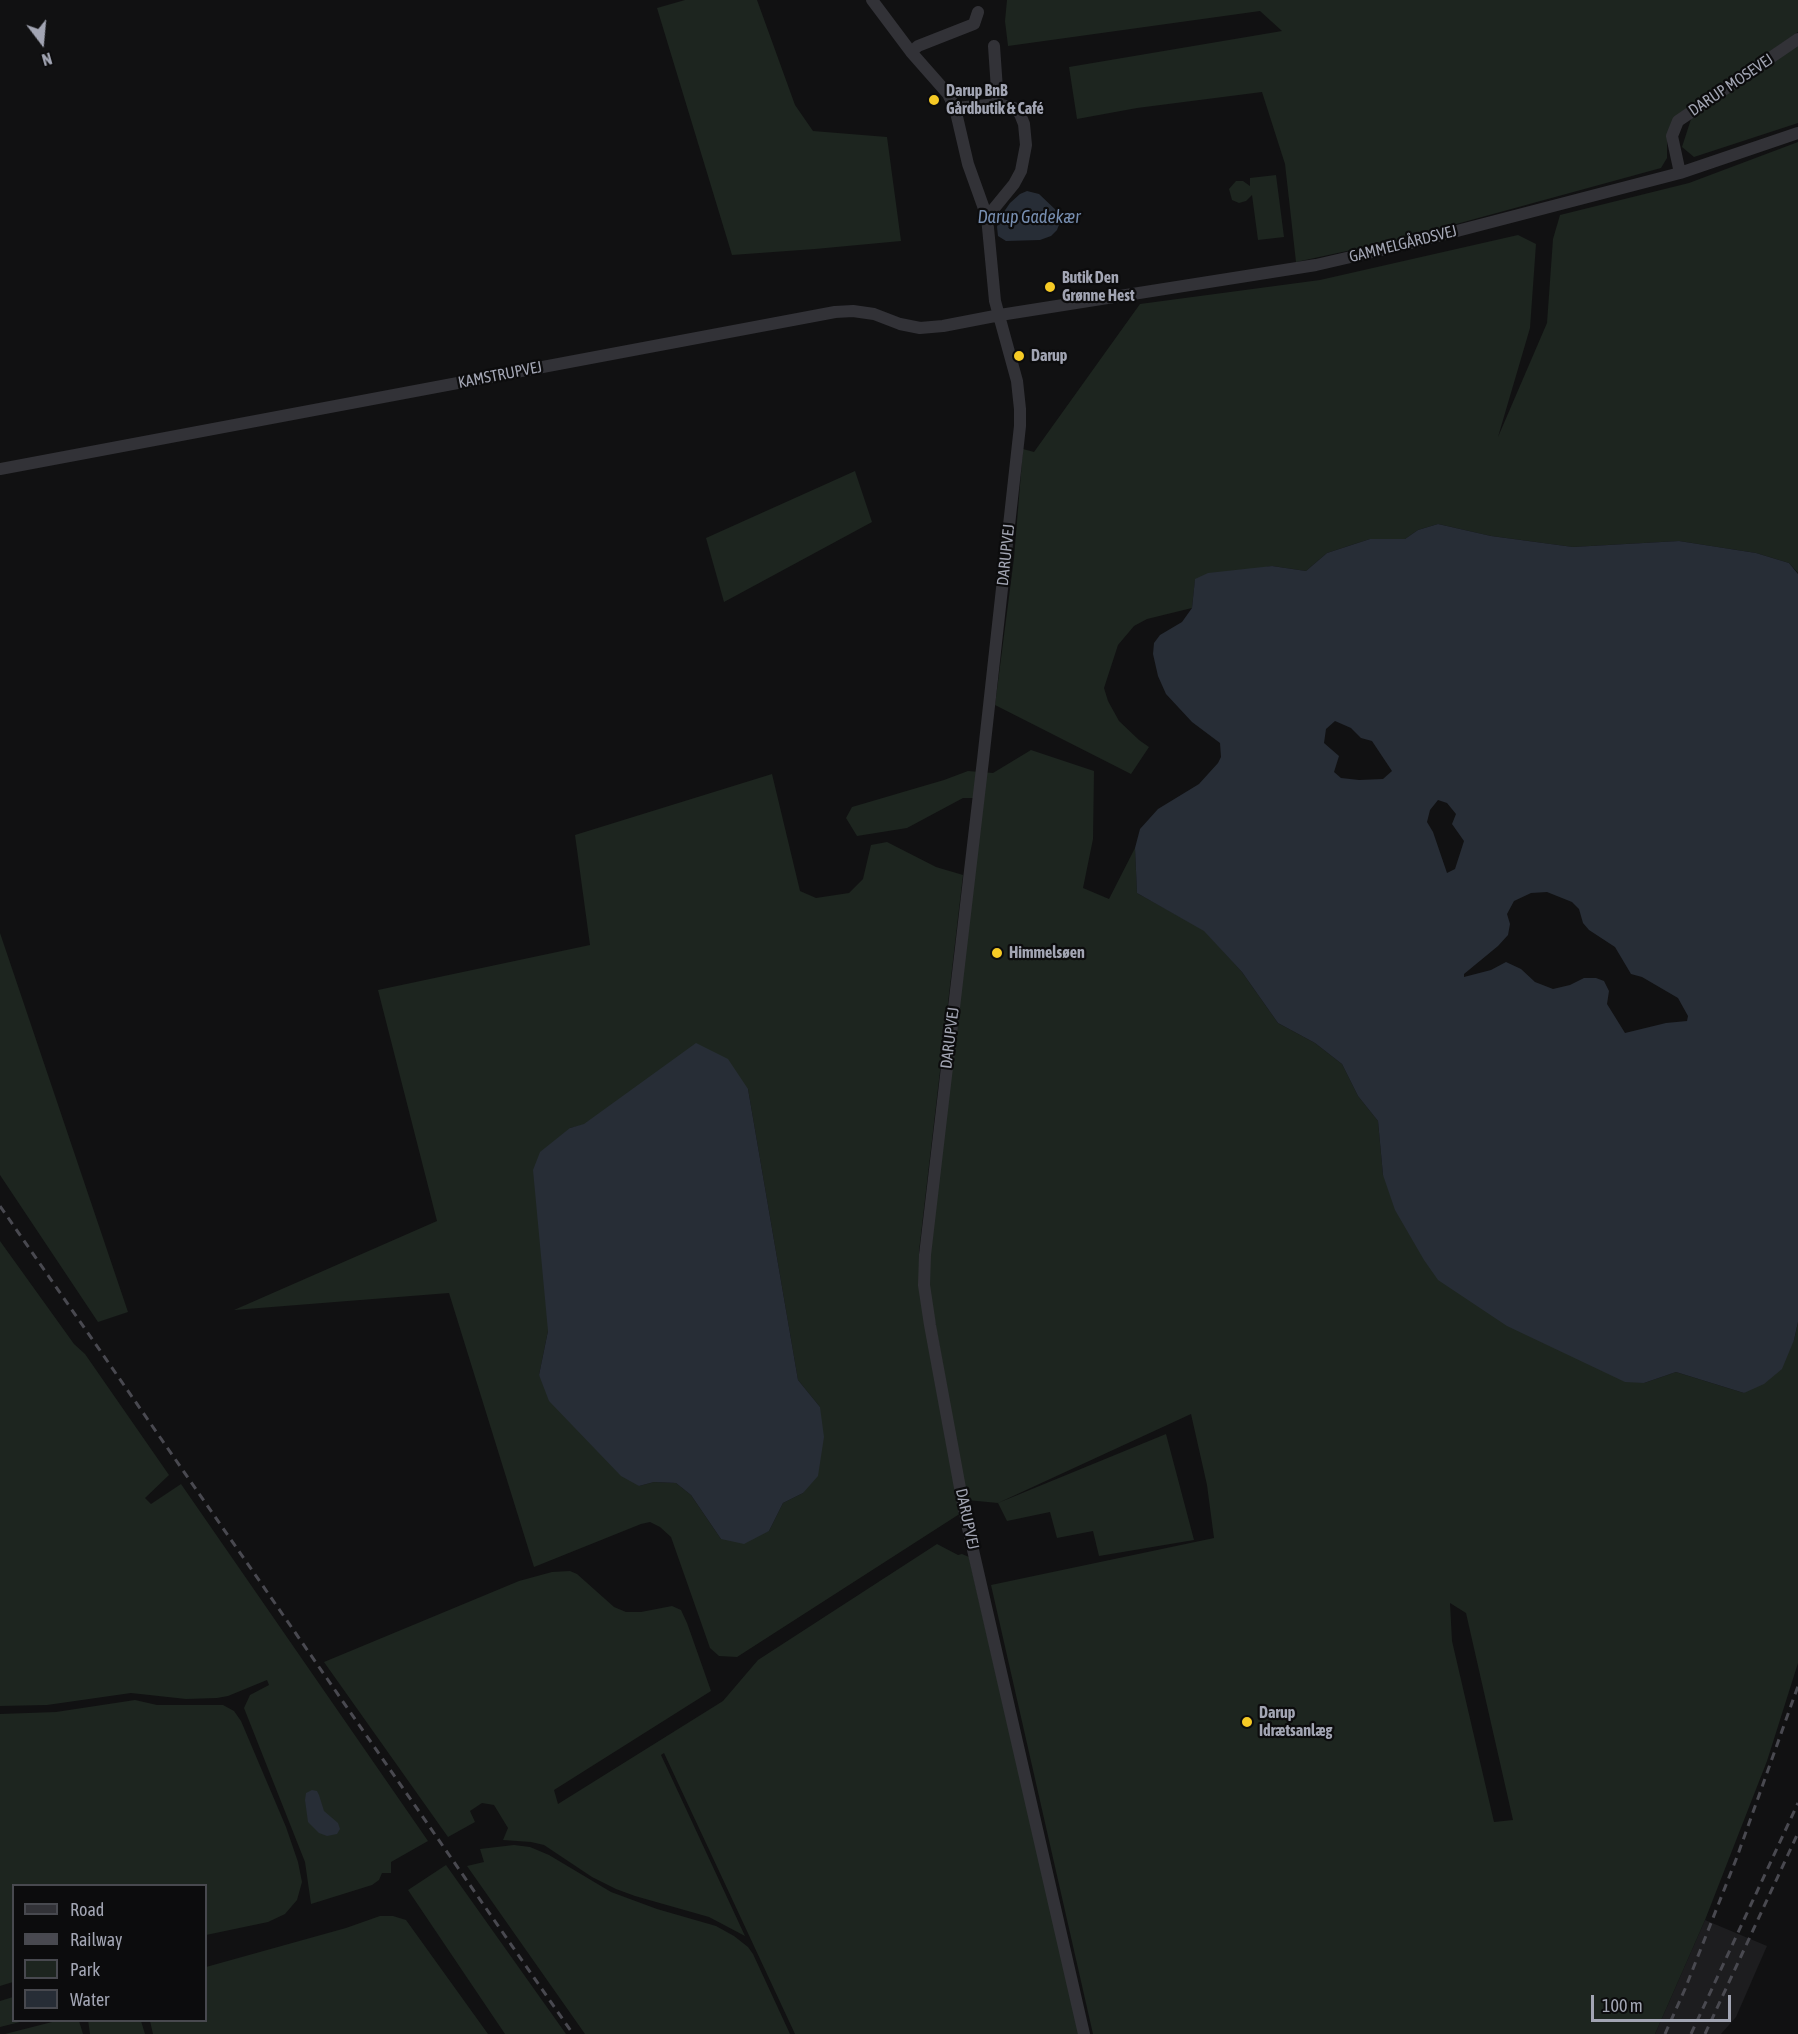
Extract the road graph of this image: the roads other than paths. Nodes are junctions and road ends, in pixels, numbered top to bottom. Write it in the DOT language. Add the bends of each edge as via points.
graph roads {
  1 [pos="872,0"];
  2 [pos="978,12"];
  3 [pos="1798,39"];
  4 [pos="994,46"];
  5 [pos="911,52"];
  6 [pos="998,104"];
  7 [pos="955,108"];
  8 [pos="1798,132"];
  9 [pos="1680,173"];
  10 [pos="987,217"];
  11 [pos="1000,315"];
  12 [pos="0,469"];
  13 [pos="1084,2034"];
  1 -- 5 [label="street, DARUPVEJ"];
  2 -- 5 [label="street" via="974,24"];
  3 -- 9 [label="street, DARUP MOSEVEJ" via="1678,121 1672,136"];
  4 -- 6 [label="street"];
  5 -- 7 [label="street, DARUPVEJ" via="948,94"];
  6 -- 7 [label="street"];
  6 -- 10 [label="street" via="1020,114 1026,144 1021,171"];
  7 -- 10 [label="street, DARUPVEJ" via="968,164"];
  8 -- 9 [label="street, GAMMELGÅRDSVEJ"];
  9 -- 11 [label="street, GAMMELGÅRDSVEJ" via="1343,259"];
  10 -- 11 [label="street, DARUPVEJ" via="995,301"];
  11 -- 12 [label="street, KAMSTRUPVEJ" via="920,328 874,314 835,312"];
  11 -- 13 [label="street, DARUPVEJ" via="1017,381 1020,426 924,1285 965,1515"];
}
